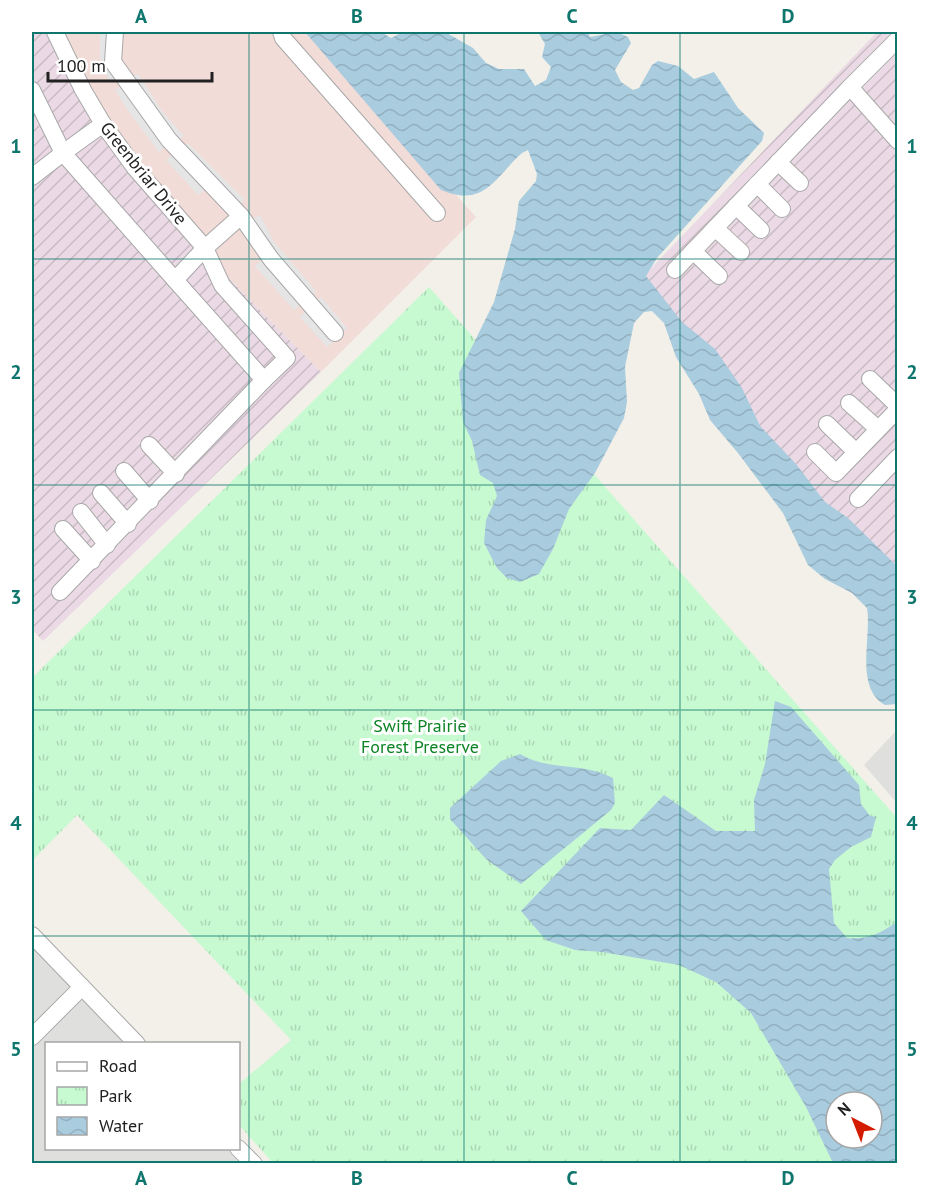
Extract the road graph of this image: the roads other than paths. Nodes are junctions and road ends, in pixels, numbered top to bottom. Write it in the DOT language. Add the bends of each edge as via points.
graph roads {
  1 [pos="55,32"];
  2 [pos="115,32"];
  3 [pos="281,32"];
  4 [pos="892,32"];
  5 [pos="897,39"];
  6 [pos="850,87"];
  7 [pos="32,90"];
  8 [pos="103,124"];
  9 [pos="897,141"];
  10 [pos="63,153"];
  11 [pos="778,162"];
  12 [pos="32,177"];
  13 [pos="800,183"];
  14 [pos="757,184"];
  15 [pos="736,206"];
  16 [pos="782,209"];
  17 [pos="437,213"];
  18 [pos="241,216"];
  19 [pos="716,228"];
  20 [pos="761,230"];
  21 [pos="205,248"];
  22 [pos="693,251"];
  23 [pos="741,252"];
  24 [pos="675,270"];
  25 [pos="719,276"];
  26 [pos="175,280"];
  27 [pos="335,333"];
  28 [pos="870,379"];
  29 [pos="264,380"];
  30 [pos="849,403"];
  31 [pos="897,408"];
  32 [pos="827,424"];
  33 [pos="878,429"];
  34 [pos="149,445"];
  35 [pos="815,452"];
  36 [pos="856,452"];
  37 [pos="897,457"];
  38 [pos="124,471"];
  39 [pos="176,474"];
  40 [pos="101,493"];
  41 [pos="858,498"];
  42 [pos="150,501"];
  43 [pos="81,512"];
  44 [pos="128,524"];
  45 [pos="63,529"];
  46 [pos="107,545"];
  47 [pos="92,561"];
  48 [pos="60,592"];
  49 [pos="32,934"];
  50 [pos="82,987"];
  51 [pos="32,1037"];
  52 [pos="135,1042"];
  53 [pos="240,1150"];
  54 [pos="254,1164"];
  1 -- 8 [label="street, Greenbriar Drive"];
  2 -- 18 [label="street" via="113,62 168,140"];
  3 -- 17 [label="street"];
  4 -- 5 [label="street"];
  5 -- 6 [label="street"];
  6 -- 9 [label="street"];
  6 -- 11 [label="street"];
  7 -- 10 [label="street"];
  8 -- 10 [label="street"];
  8 -- 21 [label="street, Greenbriar Drive" via="135,168"];
  10 -- 12 [label="street"];
  10 -- 26 [label="street"];
  11 -- 13 [label="street"];
  11 -- 14 [label="street"];
  14 -- 15 [label="street"];
  14 -- 16 [label="street"];
  15 -- 19 [label="street"];
  15 -- 20 [label="street"];
  18 -- 21 [label="street"];
  18 -- 27 [label="street" via="271,259"];
  19 -- 22 [label="street"];
  19 -- 23 [label="street"];
  21 -- 26 [label="street"];
  21 -- 29 [label="street, Greenbriar Drive" via="222,285 287,358"];
  22 -- 24 [label="street"];
  22 -- 25 [label="street"];
  26 -- 29 [label="street"];
  28 -- 31 [label="street"];
  29 -- 39 [label="street"];
  30 -- 33 [label="street"];
  31 -- 33 [label="street"];
  32 -- 36 [label="street"];
  33 -- 36 [label="street"];
  34 -- 39 [label="street"];
  35 -- 36 [label="street" via="836,473"];
  37 -- 41 [label="street"];
  38 -- 42 [label="street"];
  39 -- 42 [label="street"];
  40 -- 44 [label="street"];
  42 -- 44 [label="street"];
  43 -- 46 [label="street"];
  44 -- 46 [label="street"];
  45 -- 47 [label="street"];
  46 -- 47 [label="street"];
  47 -- 48 [label="street"];
  49 -- 50 [label="street"];
  50 -- 51 [label="street"];
  50 -- 52 [label="street"];
  53 -- 54 [label="street"];
}
